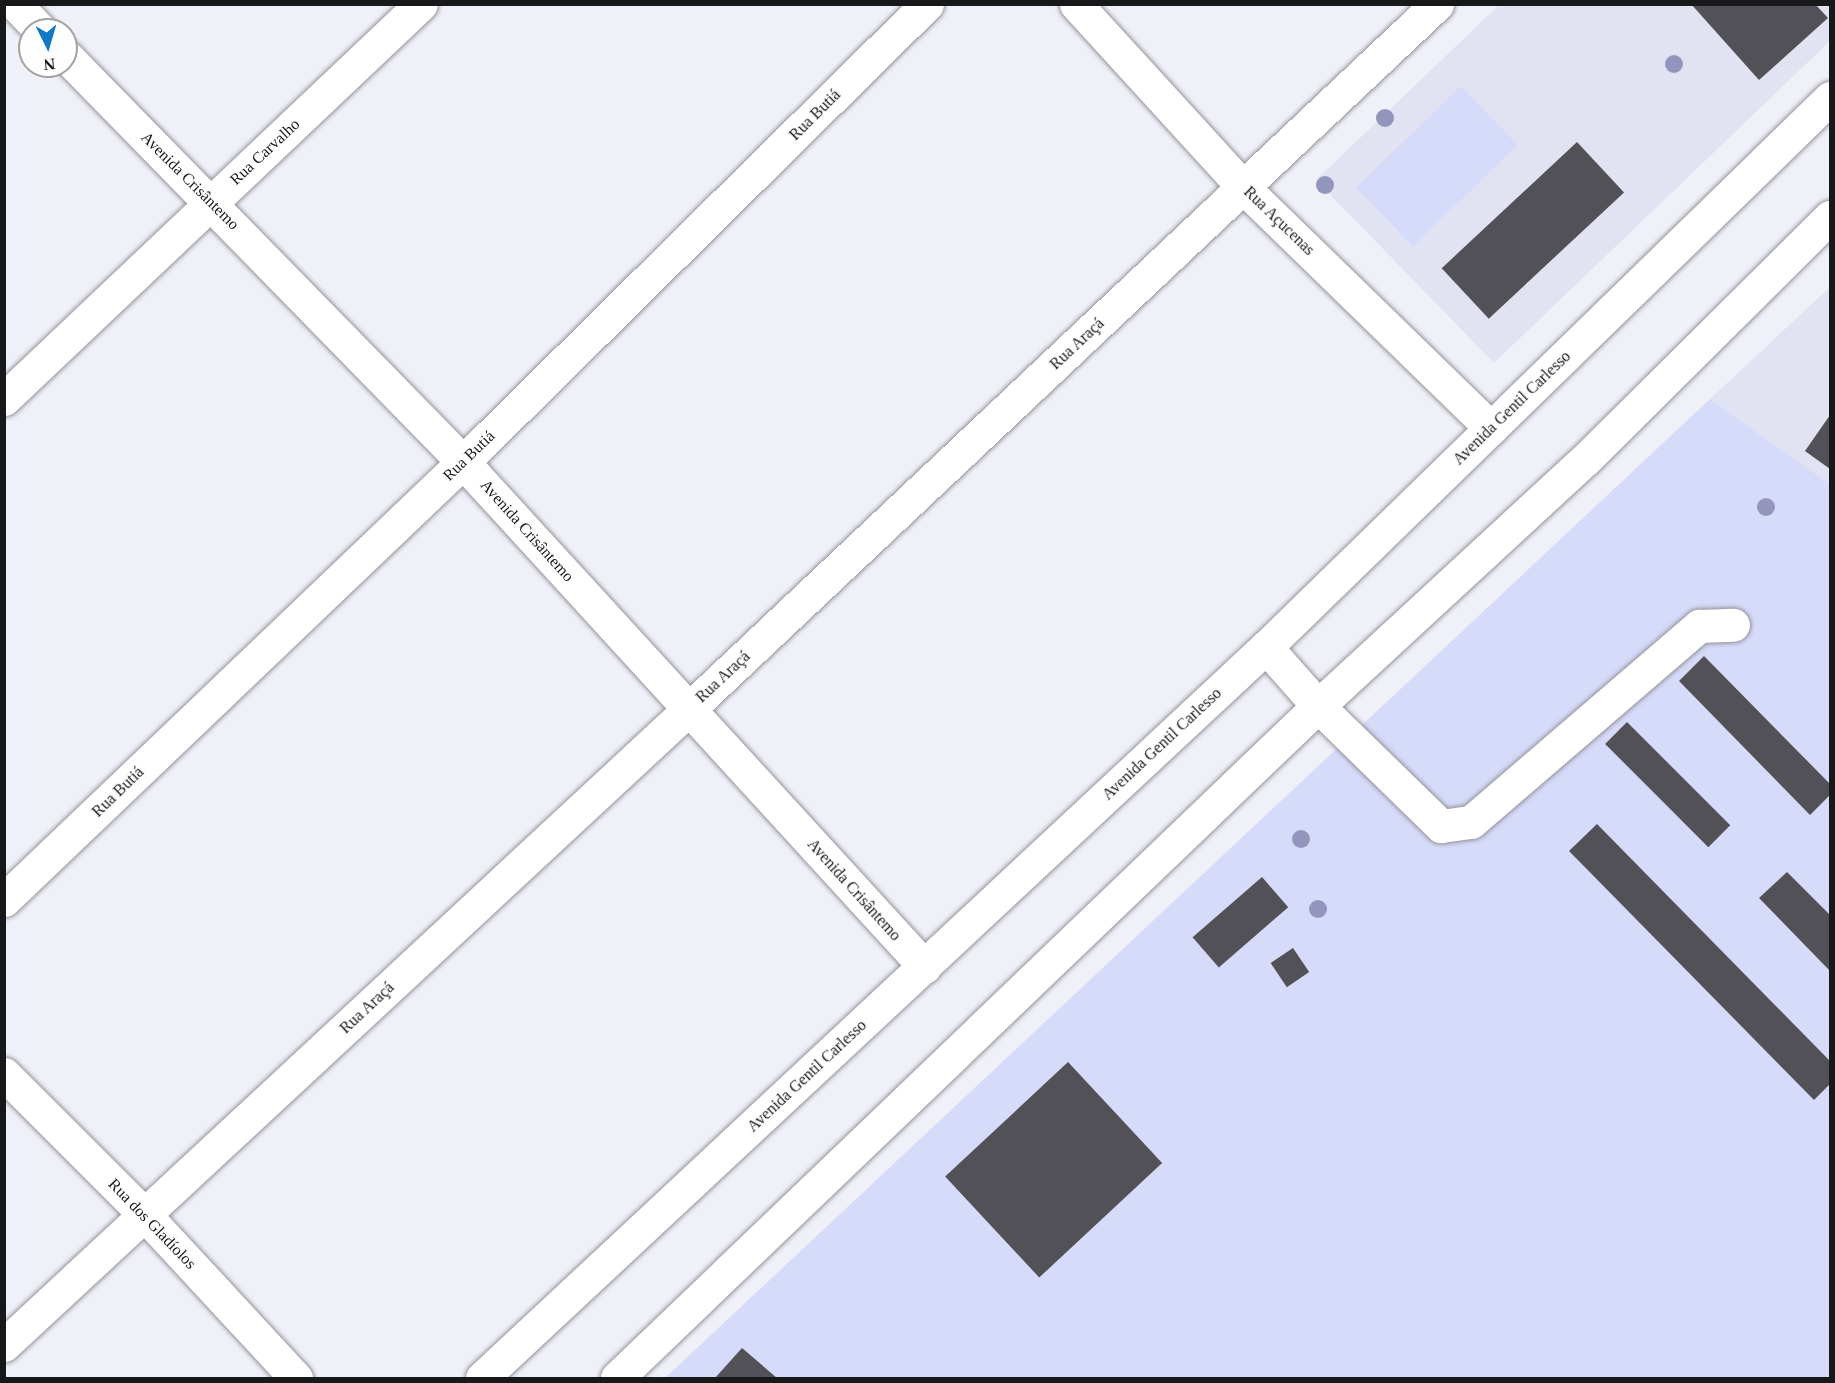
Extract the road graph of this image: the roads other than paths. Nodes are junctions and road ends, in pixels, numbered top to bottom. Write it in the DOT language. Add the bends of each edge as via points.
graph roads {
  1 [pos="15,4"];
  2 [pos="421,4"];
  3 [pos="927,4"];
  4 [pos="1076,4"];
  5 [pos="1437,4"];
  6 [pos="28,18"];
  7 [pos="78,68"];
  8 [pos="1830,98"];
  9 [pos="1243,187"];
  10 [pos="212,203"];
  11 [pos="1830,217"];
  12 [pos="4,399"];
  13 [pos="1491,428"];
  14 [pos="463,462"];
  15 [pos="1732,626"];
  16 [pos="1266,647"];
  17 [pos="1318,706"];
  18 [pos="689,709"];
  19 [pos="4,900"];
  20 [pos="924,967"];
  21 [pos="4,1074"];
  22 [pos="144,1214"];
  23 [pos="4,1345"];
  24 [pos="296,1378"];
  25 [pos="482,1378"];
  26 [pos="617,1378"];
  1 -- 6 [label="street"];
  2 -- 10 [label="street, Rua Carvalho"];
  3 -- 14 [label="street, Rua Butiá"];
  4 -- 9 [label="street, Rua Açucenas"];
  5 -- 9 [label="street, Rua Araçá"];
  7 -- 10 [label="street, Avenida Crisântemo"];
  8 -- 13 [label="street, Avenida Gentil Carlesso"];
  9 -- 13 [label="street, Rua Açucenas"];
  9 -- 18 [label="street, Rua Araçá"];
  10 -- 12 [label="street, Rua Carvalho"];
  10 -- 14 [label="street, Avenida Crisântemo"];
  11 -- 17 [label="street" via="1585,460"];
  13 -- 16 [label="street, Avenida Gentil Carlesso"];
  14 -- 18 [label="street, Avenida Crisântemo"];
  14 -- 19 [label="street, Rua Butiá"];
  15 -- 17 [label="street" via="1699,626 1471,822 1441,826"];
  16 -- 17 [label="street"];
  16 -- 20 [label="street, Avenida Gentil Carlesso"];
  17 -- 26 [label="street"];
  18 -- 20 [label="street, Avenida Crisântemo"];
  18 -- 22 [label="street, Rua Araçá"];
  20 -- 25 [label="street, Avenida Gentil Carlesso"];
  21 -- 22 [label="street, Rua dos Gladíolos"];
  22 -- 23 [label="street, Rua Araçá"];
  22 -- 24 [label="street, Rua dos Gladíolos"];
}
